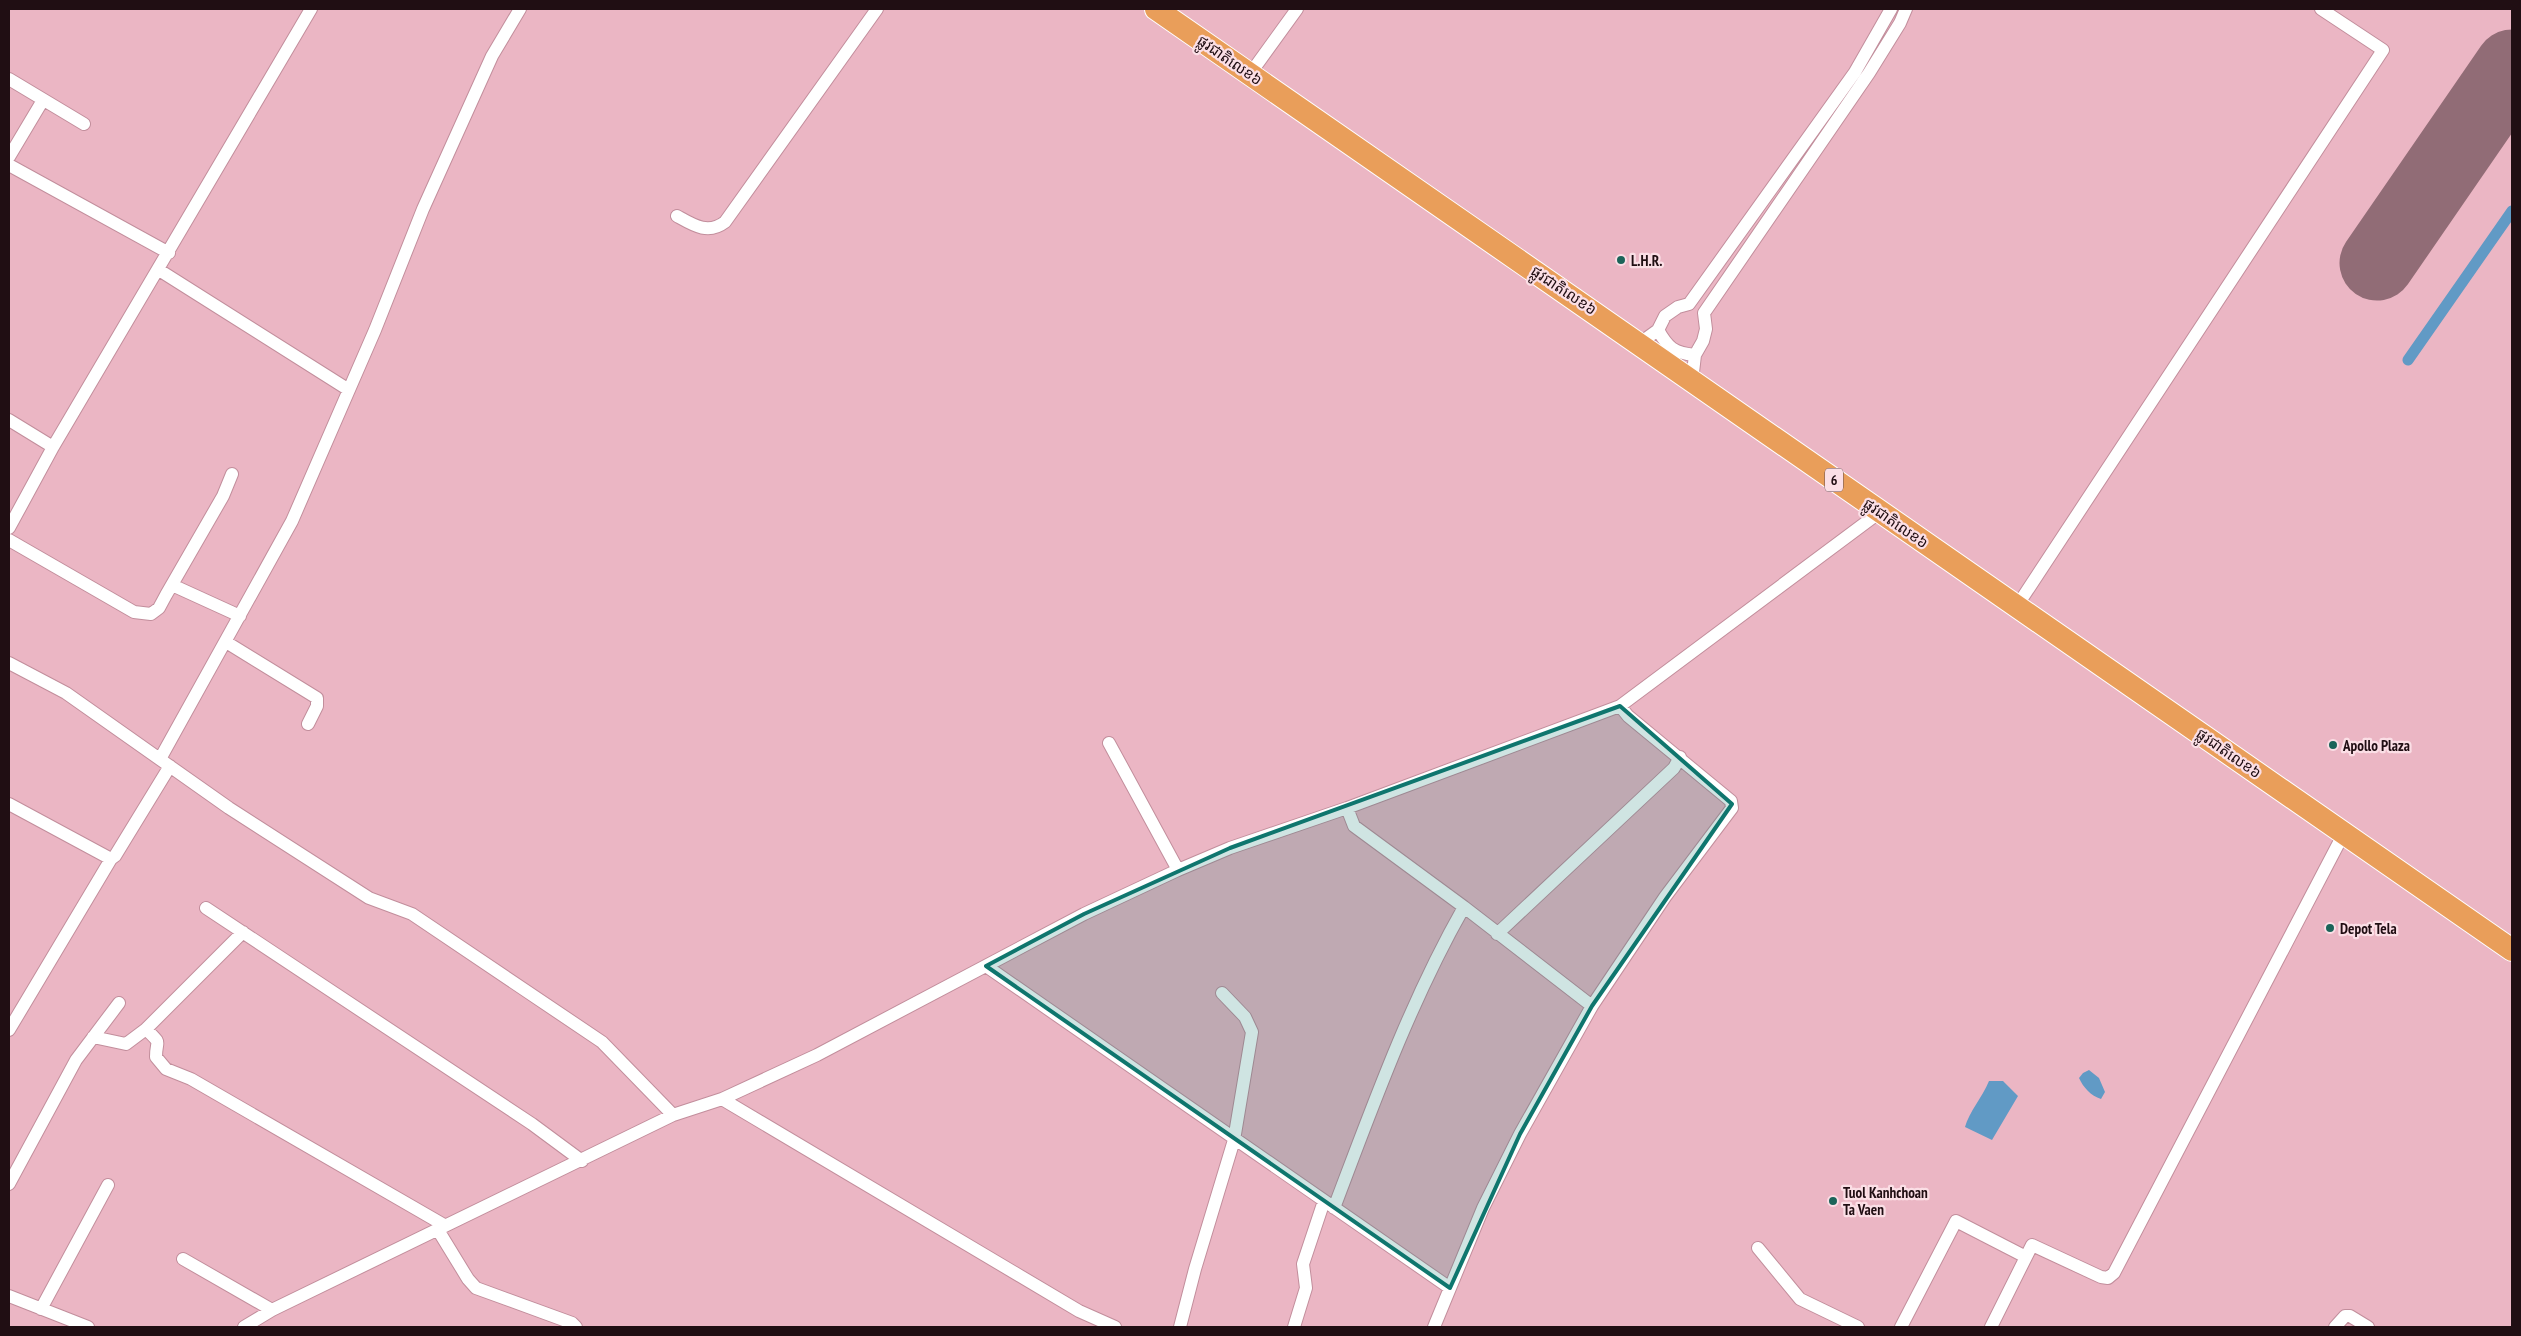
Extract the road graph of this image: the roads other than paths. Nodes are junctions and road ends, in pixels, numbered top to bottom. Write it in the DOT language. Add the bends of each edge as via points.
graph roads {
  1 [pos="311,9"];
  2 [pos="520,9"];
  3 [pos="877,9"];
  4 [pos="1156,9"];
  5 [pos="1297,9"];
  6 [pos="1906,9"];
  7 [pos="2321,9"];
  8 [pos="1889,12"];
  9 [pos="1900,23"];
  10 [pos="1250,74"];
  11 [pos="9,80"];
  12 [pos="43,100"];
  13 [pos="84,124"];
  14 [pos="9,157"];
  15 [pos="9,164"];
  16 [pos="677,216"];
  17 [pos="169,252"];
  18 [pos="159,270"];
  19 [pos="1658,330"];
  20 [pos="1640,343"];
  21 [pos="1695,355"];
  22 [pos="1692,381"];
  23 [pos="350,390"];
  24 [pos="9,420"];
  25 [pos="53,447"];
  26 [pos="232,474"];
  27 [pos="1880,512"];
  28 [pos="9,528"];
  29 [pos="9,540"];
  30 [pos="172,585"];
  31 [pos="2017,606"];
  32 [pos="240,616"];
  33 [pos="226,642"];
  34 [pos="9,662"];
  35 [pos="1620,706"];
  36 [pos="308,724"];
  37 [pos="1109,742"];
  38 [pos="1680,757"];
  39 [pos="165,763"];
  40 [pos="9,804"];
  41 [pos="1347,808"];
  42 [pos="2344,833"];
  43 [pos="111,859"];
  44 [pos="1178,870"];
  45 [pos="1464,907"];
  46 [pos="206,908"];
  47 [pos="243,932"];
  48 [pos="1497,934"];
  49 [pos="2512,950"];
  50 [pos="986,966"];
  51 [pos="1222,993"];
  52 [pos="119,1003"];
  53 [pos="1592,1006"];
  54 [pos="146,1029"];
  55 [pos="9,1030"];
  56 [pos="93,1037"];
  57 [pos="722,1098"];
  58 [pos="673,1115"];
  59 [pos="1234,1140"];
  60 [pos="582,1161"];
  61 [pos="9,1182"];
  62 [pos="108,1185"];
  63 [pos="1329,1204"];
  64 [pos="441,1228"];
  65 [pos="1758,1248"];
  66 [pos="2026,1257"];
  67 [pos="183,1259"];
  68 [pos="1450,1288"];
  69 [pos="9,1296"];
  70 [pos="41,1309"];
  71 [pos="272,1310"];
  72 [pos="88,1327"];
  73 [pos="244,1327"];
  74 [pos="576,1327"];
  75 [pos="1116,1327"];
  76 [pos="1180,1327"];
  77 [pos="1294,1327"];
  78 [pos="1434,1327"];
  79 [pos="1858,1327"];
  80 [pos="1901,1327"];
  81 [pos="1991,1327"];
  82 [pos="2335,1327"];
  83 [pos="2368,1327"];
  1 -- 17 [label="street"];
  2 -- 23 [label="street" via="492,56 423,209"];
  3 -- 16 [label="street" via="725,222 710,230"];
  4 -- 10 [label="highway, ផ្លូវជាតិលេខ៦ / 6"];
  5 -- 10 [label="street"];
  6 -- 9 [label="street"];
  7 -- 31 [label="street" via="2383,50"];
  8 -- 9 [label="street"];
  8 -- 19 [label="street" via="1854,72 1706,283 1689,304 1665,316"];
  9 -- 21 [label="street" via="1704,313 1706,328"];
  10 -- 20 [label="highway, ផ្លូវជាតិលេខ៦ / 6"];
  11 -- 12 [label="street"];
  12 -- 13 [label="street"];
  12 -- 14 [label="street"];
  15 -- 17 [label="street"];
  17 -- 18 [label="street"];
  18 -- 23 [label="street"];
  18 -- 25 [label="street"];
  19 -- 20 [label="street"];
  19 -- 21 [label="street" via="1666,345 1680,354"];
  20 -- 22 [label="highway, ផ្លូវជាតិលេខ៦ / 6"];
  21 -- 22 [label="street"];
  22 -- 27 [label="highway, ផ្លូវជាតិលេខ៦ / 6"];
  23 -- 32 [label="street" via="337,413 292,521"];
  24 -- 25 [label="street"];
  25 -- 28 [label="street"];
  26 -- 30 [label="street" via="223,496"];
  27 -- 31 [label="highway, ផ្លូវជាតិលេខ៦ / 6"];
  27 -- 35 [label="street"];
  29 -- 30 [label="street" via="134,612 151,614"];
  30 -- 32 [label="street"];
  31 -- 42 [label="highway, ផ្លូវជាតិលេខ៦ / 6"];
  32 -- 33 [label="street"];
  33 -- 36 [label="street" via="317,698 317,706"];
  33 -- 39 [label="street"];
  34 -- 39 [label="street" via="66,693"];
  35 -- 38 [label="street"];
  35 -- 41 [label="street"];
  37 -- 44 [label="street"];
  38 -- 48 [label="street" via="1674,768"];
  38 -- 53 [label="street" via="1731,801 1732,808 1664,897"];
  39 -- 43 [label="street"];
  39 -- 58 [label="street" via="369,898 412,914 602,1042"];
  40 -- 43 [label="street"];
  41 -- 44 [label="street" via="1230,848"];
  41 -- 45 [label="street" via="1354,826"];
  42 -- 49 [label="highway, ផ្លូវជាតិលេខ៦ / 6"];
  42 -- 66 [label="street" via="2114,1273 2108,1278 2101,1278 2032,1244"];
  43 -- 55 [label="street"];
  44 -- 50 [label="street" via="1084,914"];
  45 -- 48 [label="street"];
  45 -- 63 [label="street" via="1438,952"];
  46 -- 47 [label="street"];
  47 -- 54 [label="street"];
  47 -- 60 [label="street" via="532,1124"];
  48 -- 53 [label="street"];
  50 -- 57 [label="street" via="816,1055"];
  50 -- 59 [label="street"];
  51 -- 59 [label="street" via="1245,1017 1252,1032"];
  52 -- 56 [label="street"];
  53 -- 68 [label="street" via="1520,1134 1483,1208"];
  54 -- 56 [label="street" via="126,1044"];
  54 -- 64 [label="street" via="157,1040 156,1057 166,1069 191,1079"];
  56 -- 61 [label="street" via="76,1060"];
  57 -- 58 [label="street"];
  57 -- 75 [label="street" via="1079,1311"];
  58 -- 60 [label="street"];
  59 -- 63 [label="street"];
  59 -- 76 [label="street"];
  60 -- 64 [label="street"];
  62 -- 70 [label="street"];
  63 -- 68 [label="street"];
  63 -- 77 [label="street" via="1303,1264 1306,1288"];
  64 -- 71 [label="street"];
  64 -- 74 [label="street" via="476,1288"];
  65 -- 79 [label="street" via="1800,1299"];
  66 -- 80 [label="street" via="1956,1221"];
  66 -- 81 [label="street"];
  67 -- 71 [label="street"];
  68 -- 78 [label="street"];
  69 -- 70 [label="street"];
  70 -- 72 [label="street"];
  71 -- 73 [label="street"];
  82 -- 83 [label="street" via="2344,1316 2350,1316"];
}
